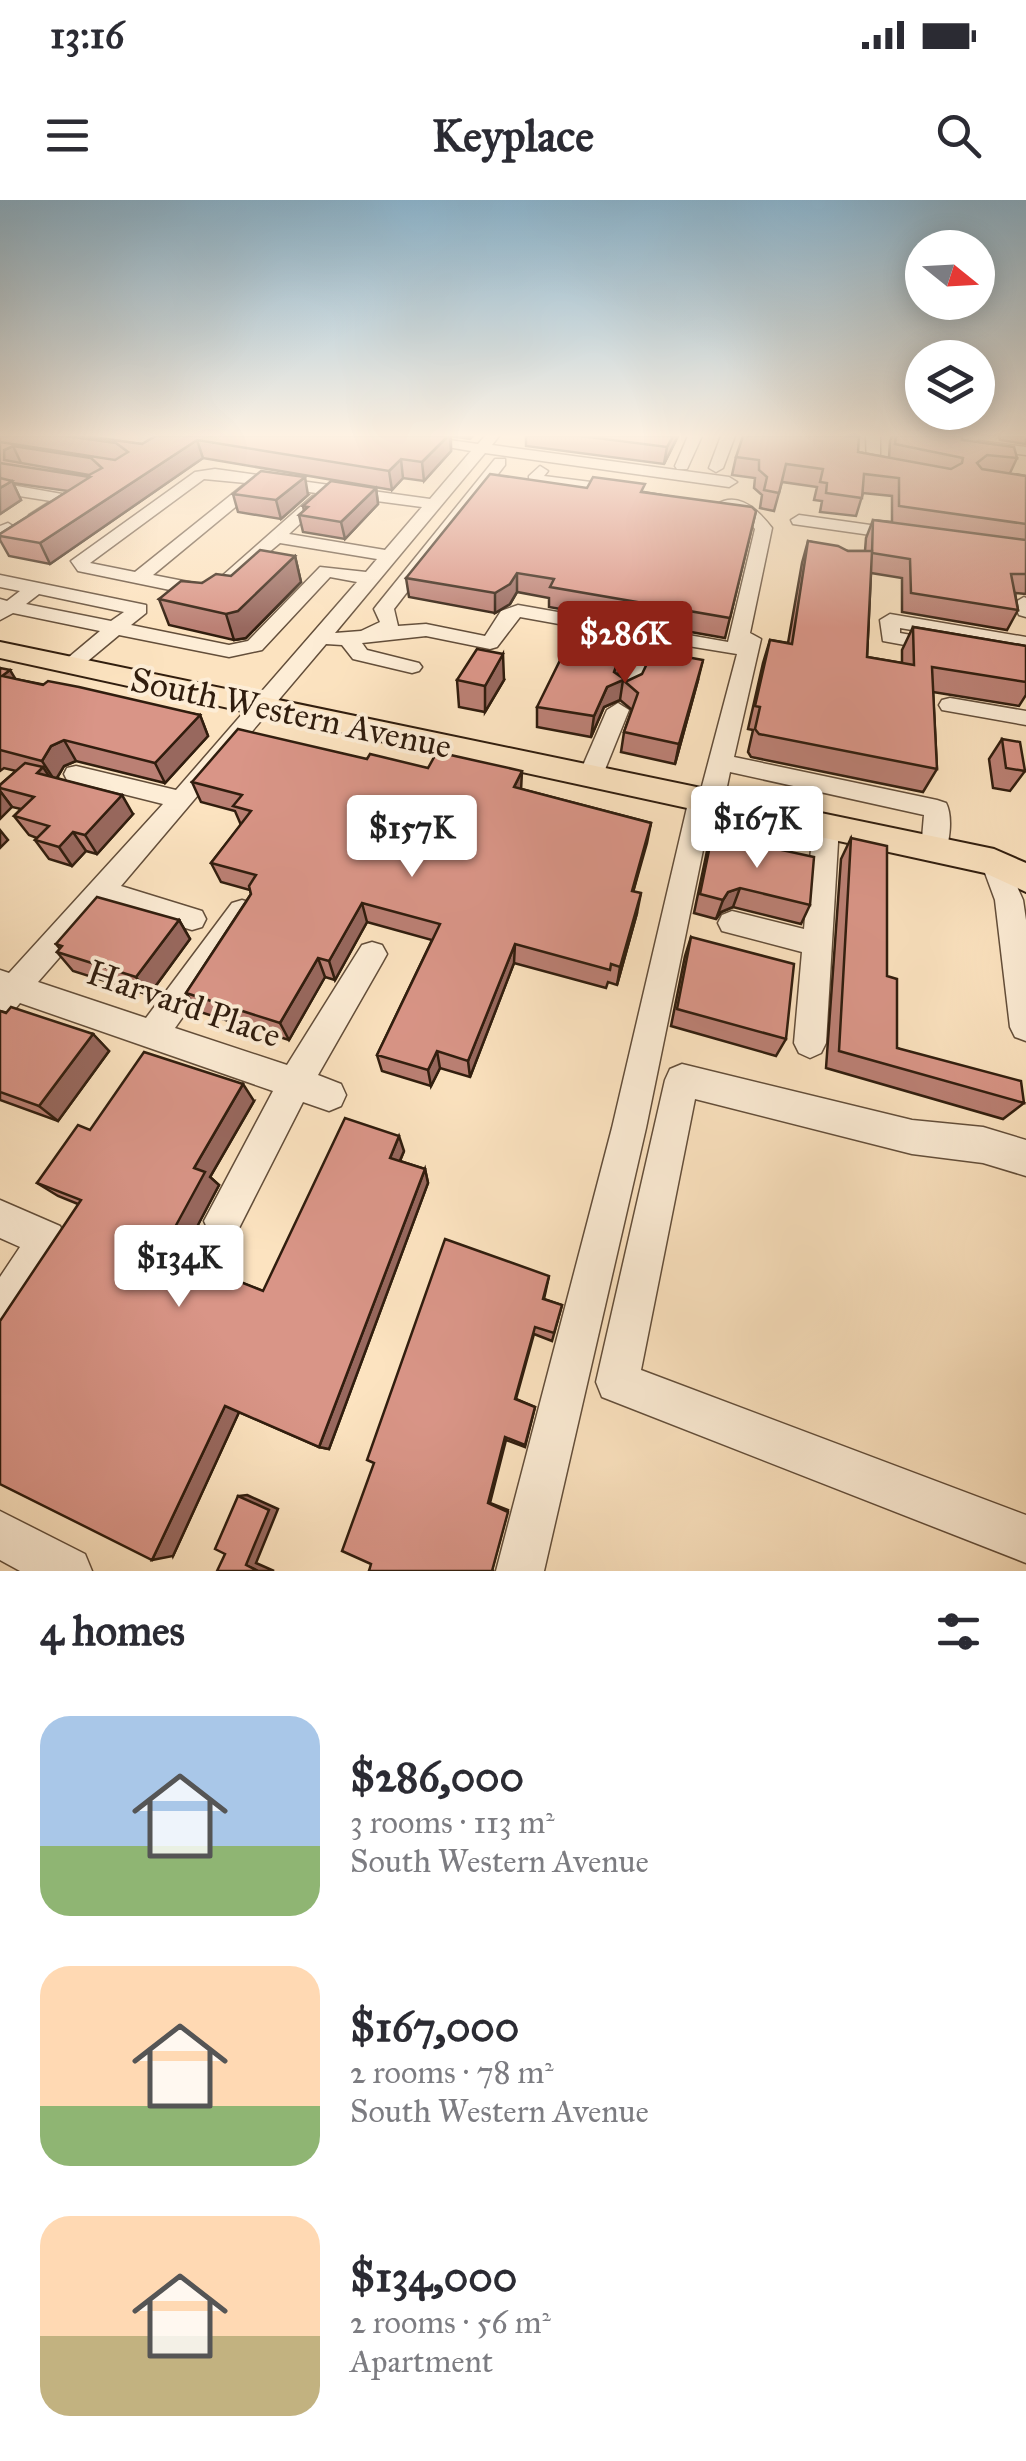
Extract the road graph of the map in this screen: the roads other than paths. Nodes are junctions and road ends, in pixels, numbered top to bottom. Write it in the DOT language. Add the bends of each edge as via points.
graph roads {
  1 [pos="58,500"];
  2 [pos="165,500"];
  3 [pos="235,500"];
  4 [pos="318,500"];
  5 [pos="405,500"];
  6 [pos="436,500"];
  7 [pos="470,500"];
  8 [pos="707,503"];
  9 [pos="433,504"];
  10 [pos="34,518"];
  11 [pos="799,520"];
  12 [pos="847,527"];
  13 [pos="276,537"];
  14 [pos="919,537"];
  15 [pos="844,546"];
  16 [pos="381,554"];
  17 [pos="139,578"];
  18 [pos="369,578"];
  19 [pos="0,581"];
  20 [pos="36,588"];
  21 [pos="3,609"];
  22 [pos="115,628"];
  23 [pos="618,630"];
  24 [pos="379,634"];
  25 [pos="318,637"];
  26 [pos="751,638"];
  27 [pos="348,639"];
  28 [pos="1026,643"];
  29 [pos="0,650"];
  30 [pos="1026,660"];
  31 [pos="70,666"];
  32 [pos="412,667"];
  33 [pos="950,705"];
  34 [pos="258,707"];
  35 [pos="1026,718"];
  36 [pos="722,762"];
  37 [pos="76,774"];
  38 [pos="590,776"];
  39 [pos="180,800"];
  40 [pos="712,802"];
  41 [pos="826,826"];
  42 [pos="934,850"];
  43 [pos="1010,861"];
  44 [pos="824,867"];
  45 [pos="1026,879"];
  46 [pos="100,891"];
  47 [pos="242,911"];
  48 [pos="192,919"];
  49 [pos="732,923"];
  50 [pos="818,944"];
  51 [pos="372,954"];
  52 [pos="4,992"];
  53 [pos="1026,1027"];
  54 [pos="152,1035"];
  55 [pos="810,1043"];
  56 [pos="295,1083"];
  57 [pos="329,1095"];
  58 [pos="1026,1158"];
  59 [pos="0,1220"];
  60 [pos="222,1221"];
  61 [pos="0,1313"];
  62 [pos="0,1534"];
  63 [pos="1026,1540"];
  64 [pos="68,1571"];
  65 [pos="520,1571"];
  1 -- 10 [label="street"];
  2 -- 17 [label="street" via="80,561"];
  3 -- 17 [label="street"];
  4 -- 13 [label="street"];
  5 -- 9 [label="street"];
  6 -- 9 [label="street"];
  7 -- 24 [label="street" via="384,610 390,623"];
  8 -- 23 [label="street" via="746,508 764,528 738,642 733,649"];
  9 -- 16 [label="street"];
  11 -- 12 [label="street"];
  12 -- 14 [label="street"];
  12 -- 15 [label="street"];
  13 -- 16 [label="street"];
  13 -- 17 [label="street" via="219,588"];
  16 -- 18 [label="street"];
  18 -- 22 [label="street" via="326,571 245,650"];
  18 -- 25 [label="street"];
  19 -- 20 [label="street"];
  20 -- 21 [label="street"];
  20 -- 22 [label="street" via="138,609"];
  21 -- 22 [label="street"];
  22 -- 31 [label="street"];
  23 -- 24 [label="street" via="518,611 490,643 426,630"];
  23 -- 38 [label="street" via="609,646 639,655"];
  24 -- 27 [label="street"];
  25 -- 27 [label="street"];
  25 -- 34 [label="street"];
  26 -- 36 [label="street"];
  27 -- 32 [label="street" via="360,655"];
  28 -- 30 [label="street" via="890,620 890,637"];
  29 -- 31 [label="main road, South Western Avenue"];
  31 -- 34 [label="main road, South Western Avenue"];
  33 -- 35 [label="street"];
  34 -- 38 [label="main road, South Western Avenue"];
  34 -- 39 [label="street"];
  36 -- 40 [label="street"];
  36 -- 42 [label="street" via="937,809"];
  37 -- 39 [label="street"];
  38 -- 40 [label="main road, South Western Avenue"];
  39 -- 46 [label="street"];
  40 -- 41 [label="main road, South Western Avenue"];
  40 -- 44 [label="street" via="716,842"];
  40 -- 65 [label="street"];
  41 -- 42 [label="main road, South Western Avenue"];
  41 -- 44 [label="street"];
  42 -- 43 [label="main road, South Western Avenue"];
  43 -- 45 [label="main road, South Western Avenue"];
  43 -- 53 [label="street"];
  44 -- 50 [label="street"];
  46 -- 48 [label="street"];
  46 -- 52 [label="street"];
  47 -- 54 [label="street"];
  49 -- 50 [label="street"];
  50 -- 55 [label="street"];
  51 -- 56 [label="street"];
  52 -- 54 [label="street, Harvard Place"];
  54 -- 56 [label="street, Harvard Place"];
  56 -- 57 [label="street, Harvard Place"];
  56 -- 60 [label="street"];
  58 -- 63 [label="street" via="682,1080 617,1382"];
  59 -- 61 [label="street" via="47,1239"];
  62 -- 64 [label="street"];
}
